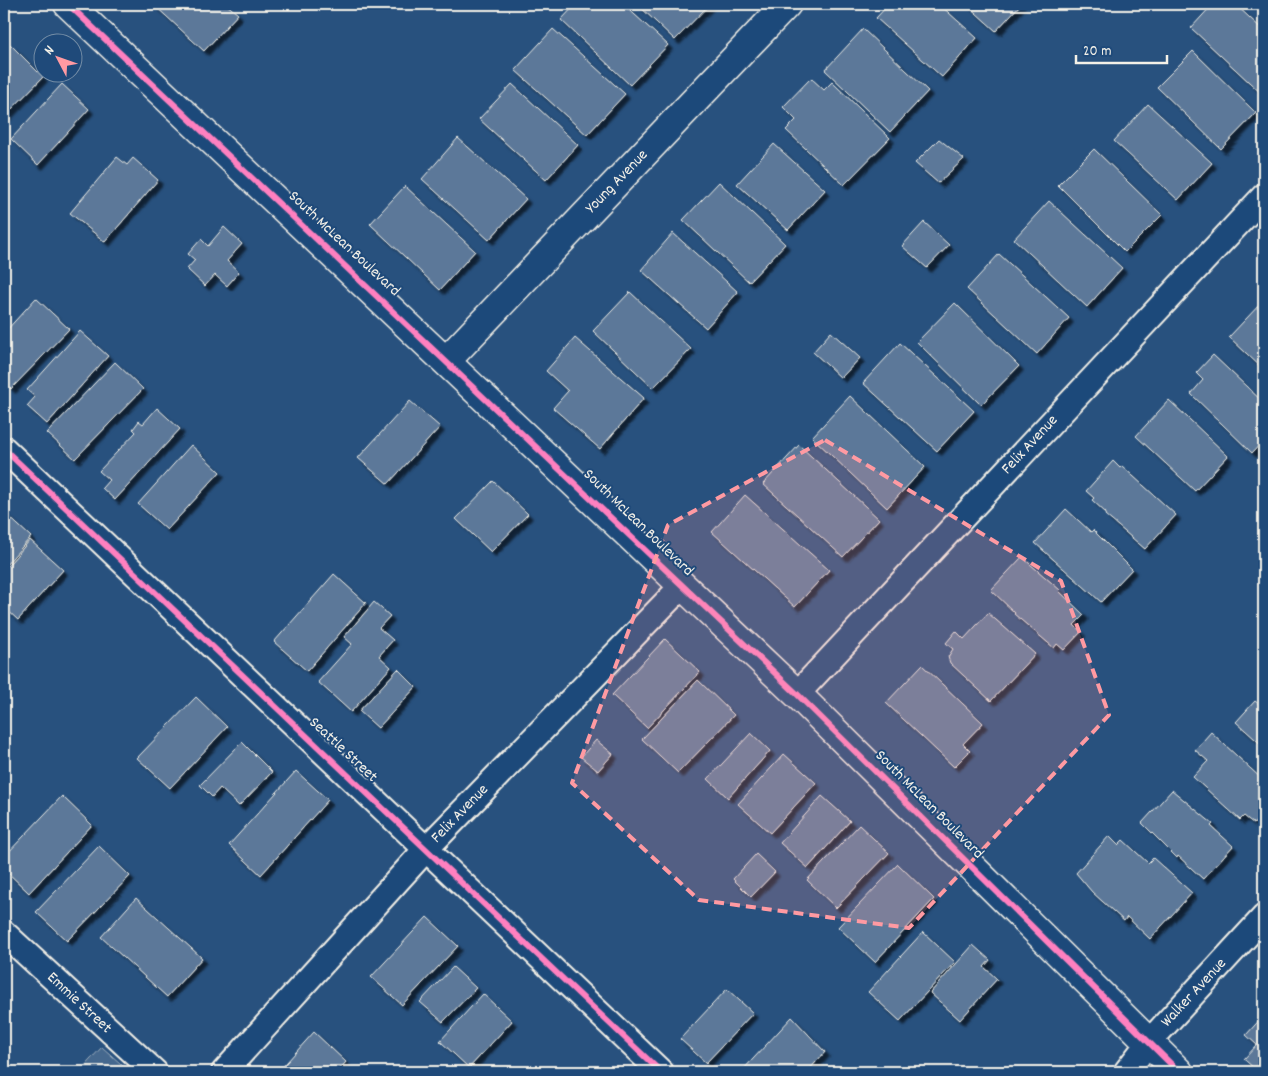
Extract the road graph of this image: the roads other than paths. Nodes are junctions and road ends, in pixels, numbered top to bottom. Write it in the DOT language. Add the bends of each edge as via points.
graph roads {
  1 [pos="68,4"];
  2 [pos="787,4"];
  3 [pos="1264,196"];
  4 [pos="447,360"];
  5 [pos="4,450"];
  6 [pos="683,584"];
  7 [pos="797,694"];
  8 [pos="427,848"];
  9 [pos="1264,917"];
  10 [pos="4,933"];
  11 [pos="1148,1042"];
  12 [pos="155,1072"];
  13 [pos="224,1072"];
  14 [pos="661,1072"];
  15 [pos="1126,1072"];
  16 [pos="1179,1072"];
  1 -- 4 [label="main road, South McLean Boulevard"];
  2 -- 4 [label="main road, Young Avenue"];
  3 -- 7 [label="street, Felix Avenue"];
  4 -- 6 [label="main road, South McLean Boulevard"];
  5 -- 8 [label="street, Seattle Street"];
  6 -- 7 [label="main road, South McLean Boulevard"];
  6 -- 8 [label="street, Felix Avenue"];
  7 -- 11 [label="main road, South McLean Boulevard"];
  8 -- 13 [label="street, Felix Avenue"];
  8 -- 14 [label="street, Seattle Street"];
  9 -- 11 [label="street, Walker Avenue"];
  10 -- 12 [label="street, Emmie Street"];
  11 -- 15 [label="street, Walker Avenue"];
  11 -- 16 [label="main road, South McLean Boulevard"];
}
